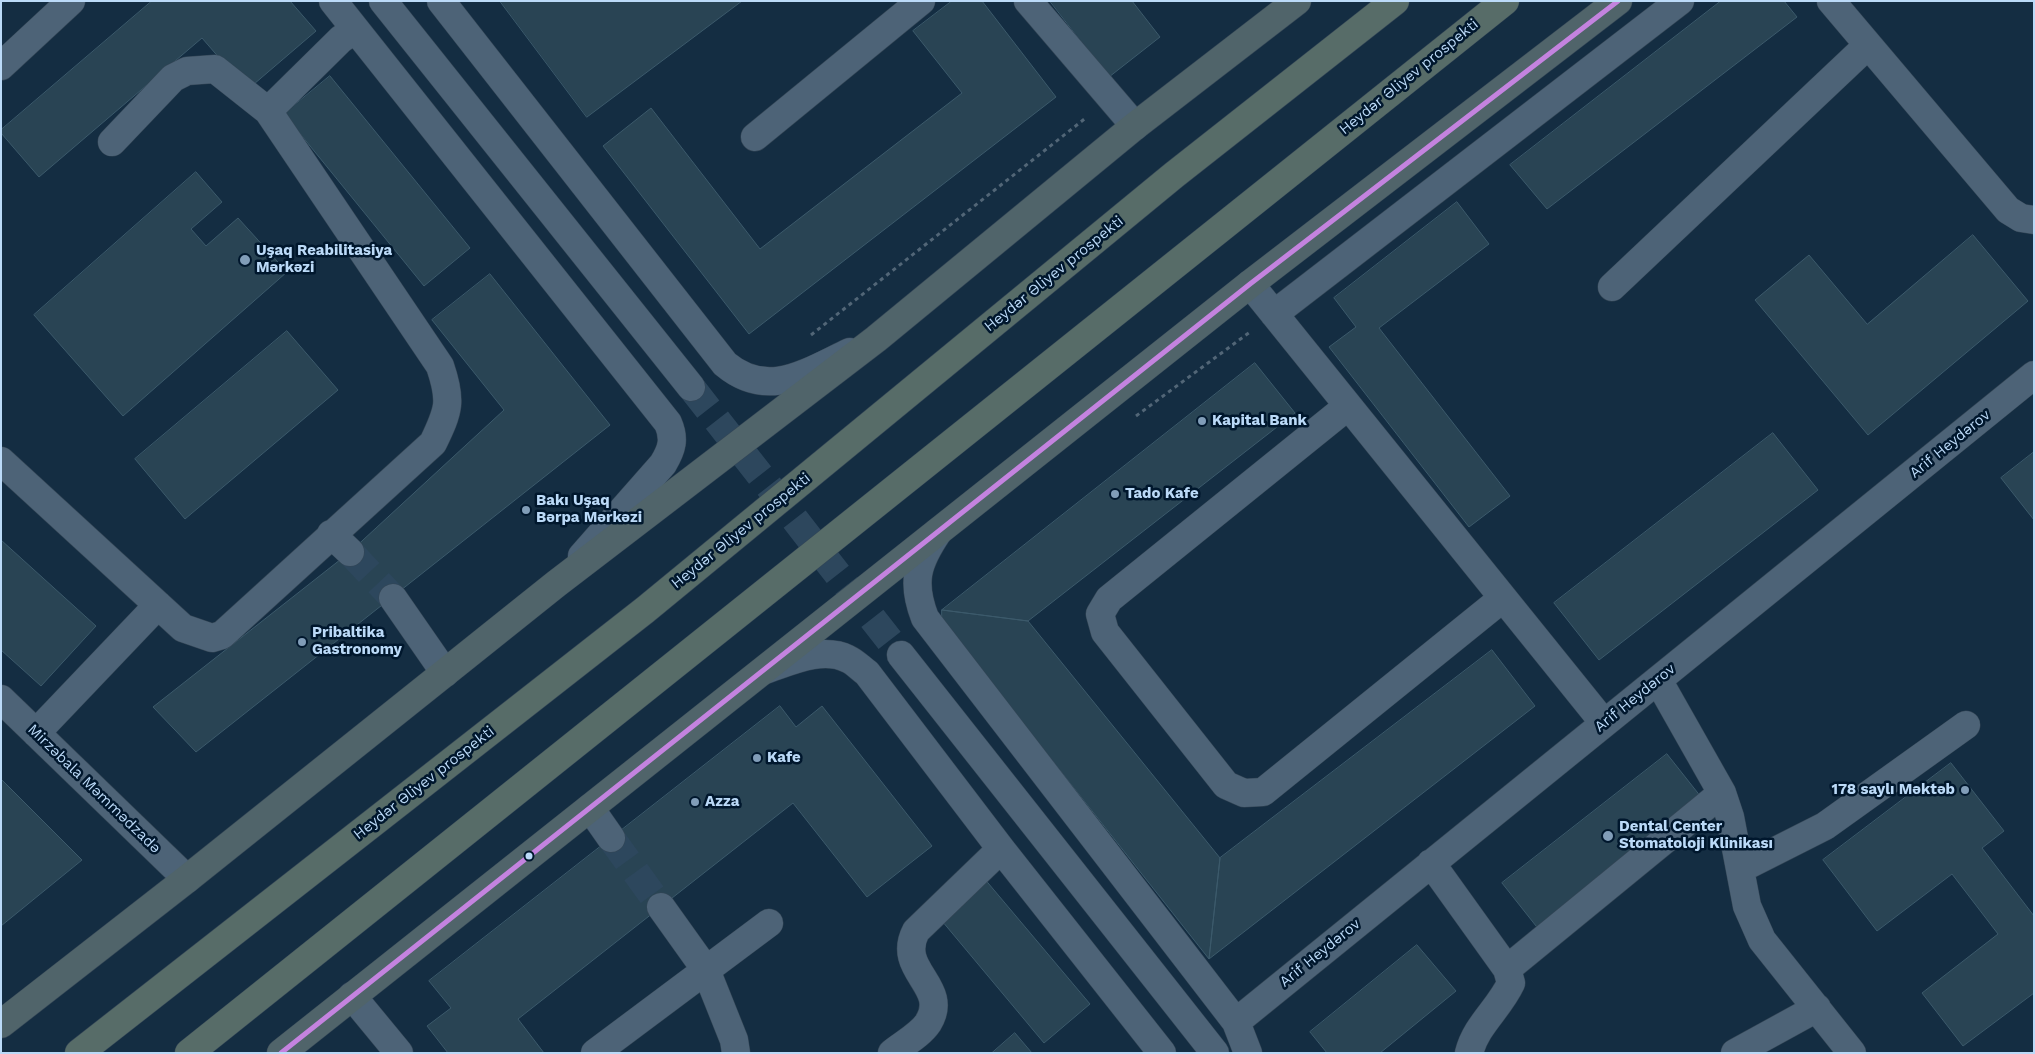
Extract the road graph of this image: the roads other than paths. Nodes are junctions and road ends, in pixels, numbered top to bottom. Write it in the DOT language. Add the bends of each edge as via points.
graph roads {
  1 [pos="72,1"];
  2 [pos="333,1"];
  3 [pos="383,1"];
  4 [pos="440,1"];
  5 [pos="921,1"];
  6 [pos="1028,1"];
  7 [pos="1297,1"];
  8 [pos="1396,1"];
  9 [pos="1505,1"];
  10 [pos="1618,1"];
  11 [pos="1680,1"];
  12 [pos="1831,1"];
  13 [pos="355,30"];
  14 [pos="1867,46"];
  15 [pos="1,66"];
  16 [pos="268,111"];
  17 [pos="1135,126"];
  18 [pos="755,137"];
  19 [pos="112,142"];
  20 [pos="2034,220"];
  21 [pos="1250,284"];
  22 [pos="1612,287"];
  23 [pos="1274,314"];
  24 [pos="876,340"];
  25 [pos="2034,375"];
  26 [pos="691,387"];
  27 [pos="1348,406"];
  28 [pos="1,462"];
  29 [pos="940,528"];
  30 [pos="556,584"];
  31 [pos="393,598"];
  32 [pos="1503,598"];
  33 [pos="158,605"];
  34 [pos="901,655"];
  35 [pos="763,671"];
  36 [pos="445,673"];
  37 [pos="1658,680"];
  38 [pos="1,699"];
  39 [pos="1604,723"];
  40 [pos="1966,724"];
  41 [pos="36,733"];
  42 [pos="1722,793"];
  43 [pos="590,808"];
  44 [pos="611,838"];
  45 [pos="1001,849"];
  46 [pos="1431,863"];
  47 [pos="1740,869"];
  48 [pos="188,879"];
  49 [pos="660,907"];
  50 [pos="769,923"];
  51 [pos="706,970"];
  52 [pos="1507,970"];
  53 [pos="352,996"];
  54 [pos="1817,1008"];
  55 [pos="1236,1022"];
  56 [pos="1,1024"];
  57 [pos="610,1049"];
  58 [pos="79,1053"];
  59 [pos="189,1053"];
  60 [pos="281,1053"];
  61 [pos="399,1053"];
  62 [pos="736,1053"];
  63 [pos="892,1053"];
  64 [pos="1162,1053"];
  65 [pos="1215,1053"];
  66 [pos="1248,1053"];
  67 [pos="1469,1053"];
  68 [pos="1735,1053"];
  69 [pos="1852,1053"];
  1 -- 15 [label="street"];
  2 -- 13 [label="street"];
  3 -- 26 [label="street"];
  4 -- 24 [label="street" via="734,372 757,382 776,382"];
  5 -- 18 [label="street"];
  6 -- 17 [label="street"];
  7 -- 17 [label="main road"];
  8 -- 58 [label="highway, Heydər Əliyev prospekti" via="1174,175 645,610"];
  9 -- 59 [label="highway, Heydər Əliyev prospekti"];
  10 -- 21 [label="main road"];
  11 -- 23 [label="street"];
  12 -- 14 [label="street"];
  13 -- 16 [label="street" via="341,39"];
  13 -- 30 [label="street" via="664,415 672,432 672,448 663,464"];
  14 -- 20 [label="street" via="2008,210 2020,218"];
  14 -- 22 [label="street"];
  16 -- 19 [label="street" via="215,69 187,71 173,78"];
  16 -- 33 [label="street" via="440,366 447,386 447,414 433,443 340,543 222,635 212,638 183,628"];
  17 -- 24 [label="main road"];
  21 -- 23 [label="street"];
  21 -- 29 [label="main road"];
  23 -- 27 [label="street"];
  24 -- 30 [label="main road"];
  25 -- 37 [label="street, Arif Heydərov"];
  27 -- 32 [label="street"];
  27 -- 32 [label="street" via="1109,599 1100,614 1105,632 1226,785 1244,793 1263,792"];
  28 -- 33 [label="street"];
  29 -- 35 [label="main road"];
  29 -- 55 [label="street" via="919,566 916,588 925,618"];
  30 -- 36 [label="main road"];
  31 -- 36 [label="street"];
  32 -- 39 [label="street"];
  33 -- 41 [label="street"];
  34 -- 65 [label="street"];
  35 -- 43 [label="main road"];
  35 -- 45 [label="street" via="805,657 826,654 848,658 867,673"];
  36 -- 48 [label="main road"];
  37 -- 39 [label="street, Arif Heydərov"];
  37 -- 42 [label="street"];
  38 -- 41 [label="street, Mirzəbala Məmmədzadə"];
  39 -- 46 [label="street, Arif Heydərov"];
  40 -- 47 [label="street" via="1825,826"];
  41 -- 48 [label="street, Mirzəbala Məmmədzadə"];
  42 -- 47 [label="street"];
  42 -- 52 [label="street"];
  43 -- 44 [label="street"];
  43 -- 53 [label="main road"];
  45 -- 63 [label="street" via="916,931 911,959 932,992 932,1014 927,1024"];
  45 -- 64 [label="street"];
  46 -- 52 [label="street"];
  46 -- 55 [label="street, Arif Heydərov"];
  47 -- 54 [label="street" via="1748,906 1762,940"];
  48 -- 56 [label="main road"];
  49 -- 51 [label="street"];
  50 -- 51 [label="street"];
  51 -- 57 [label="street"];
  51 -- 62 [label="street" via="734,1040"];
  52 -- 67 [label="street" via="1510,983 1506,992 1476,1031"];
  53 -- 60 [label="main road"];
  53 -- 61 [label="street"];
  54 -- 68 [label="street"];
  54 -- 69 [label="street"];
  55 -- 66 [label="street"];
}
